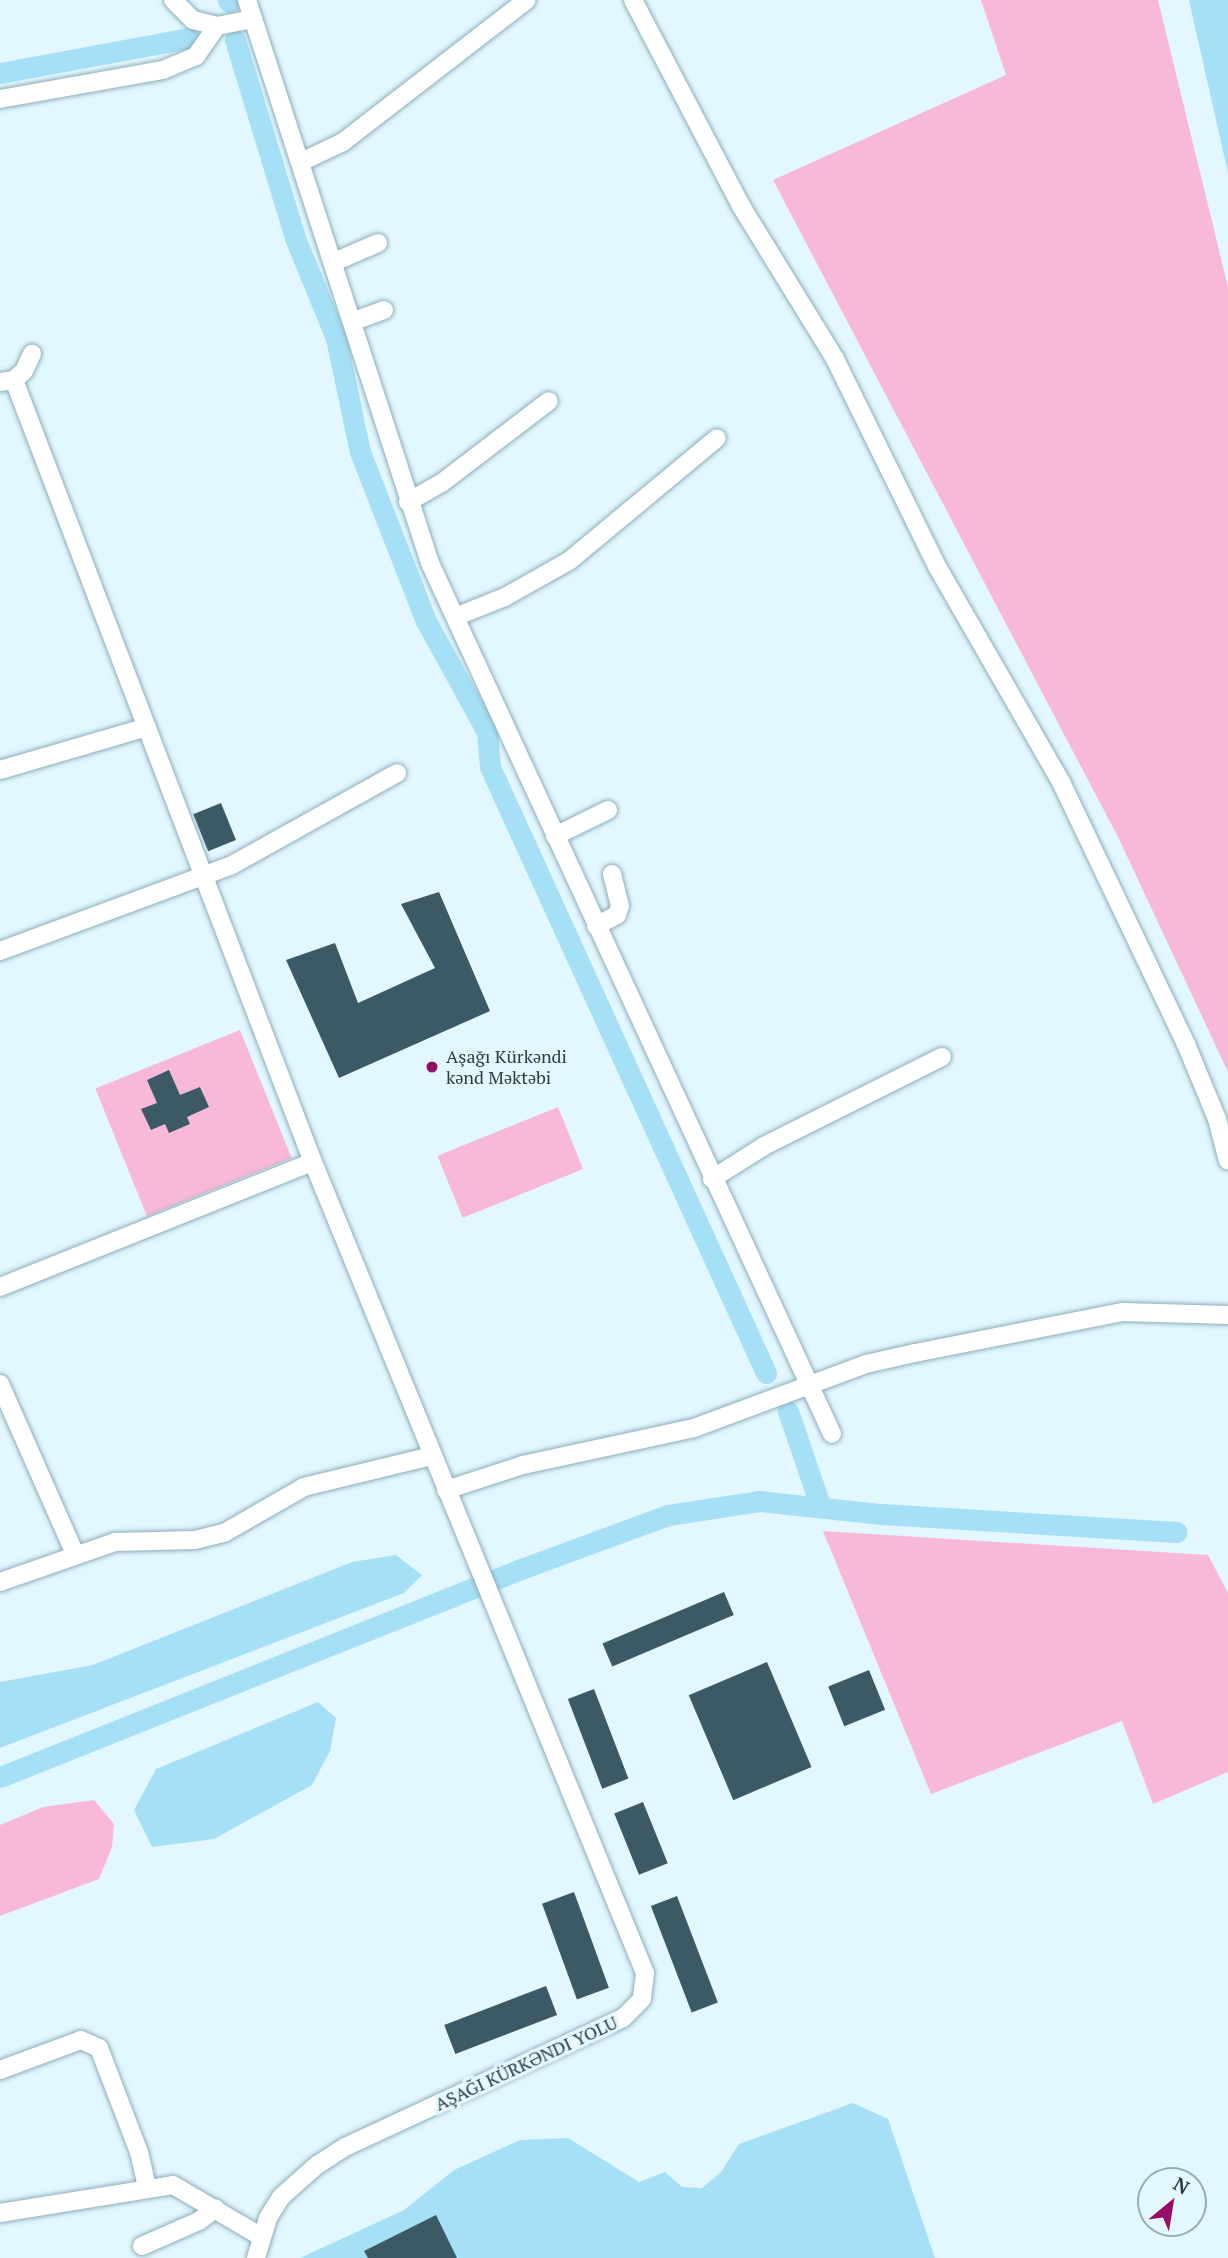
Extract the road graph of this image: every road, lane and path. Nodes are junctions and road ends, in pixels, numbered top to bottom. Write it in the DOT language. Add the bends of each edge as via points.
graph roads {
  1 [pos="173,0"];
  2 [pos="247,0"];
  3 [pos="527,0"];
  4 [pos="633,0"];
  5 [pos="253,19"];
  6 [pos="217,26"];
  7 [pos="0,99"];
  8 [pos="301,162"];
  9 [pos="378,243"];
  10 [pos="334,262"];
  11 [pos="384,310"];
  12 [pos="354,321"];
  13 [pos="32,354"];
  14 [pos="7,381"];
  15 [pos="549,401"];
  16 [pos="717,438"];
  17 [pos="408,502"];
  18 [pos="455,617"];
  19 [pos="147,727"];
  20 [pos="0,770"];
  21 [pos="397,773"];
  22 [pos="608,810"];
  23 [pos="555,836"];
  24 [pos="612,874"];
  25 [pos="202,876"];
  26 [pos="596,926"];
  27 [pos="0,951"];
  28 [pos="942,1056"];
  29 [pos="1228,1161"];
  30 [pos="313,1162"];
  31 [pos="712,1179"];
  32 [pos="0,1287"];
  33 [pos="1228,1315"];
  34 [pos="0,1384"];
  35 [pos="809,1386"];
  36 [pos="832,1434"];
  37 [pos="432,1456"];
  38 [pos="446,1490"];
  39 [pos="75,1554"];
  40 [pos="0,1582"];
  41 [pos="0,2070"];
  42 [pos="147,2188"];
  43 [pos="216,2208"];
  44 [pos="0,2213"];
  45 [pos="260,2236"];
  46 [pos="142,2246"];
  47 [pos="255,2258"];
  1 -- 6 [label="street" via="193,20"];
  2 -- 5 [label="street"];
  3 -- 8 [label="street" via="343,142"];
  4 -- 29 [label="street" via="735,195 835,359 938,568 1061,782 1186,1044 1217,1119"];
  5 -- 6 [label="street"];
  5 -- 8 [label="street"];
  6 -- 7 [label="street" via="196,56 163,70"];
  8 -- 10 [label="street"];
  9 -- 10 [label="street"];
  10 -- 12 [label="street"];
  11 -- 12 [label="street"];
  12 -- 17 [label="street"];
  13 -- 14 [label="street" via="24,371"];
  14 -- 19 [label="street"];
  15 -- 17 [label="street" via="443,482"];
  16 -- 18 [label="street" via="569,562 505,597"];
  17 -- 18 [label="street"];
  18 -- 23 [label="street"];
  19 -- 20 [label="street"];
  19 -- 25 [label="street"];
  21 -- 25 [label="street" via="249,857"];
  22 -- 23 [label="street"];
  23 -- 26 [label="street"];
  24 -- 26 [label="street" via="620,906 617,915"];
  25 -- 27 [label="street"];
  25 -- 30 [label="street"];
  26 -- 31 [label="street"];
  28 -- 31 [label="street" via="781,1136"];
  30 -- 32 [label="street"];
  30 -- 37 [label="street"];
  31 -- 35 [label="street"];
  33 -- 35 [label="street" via="1123,1312 866,1363"];
  34 -- 39 [label="street"];
  35 -- 36 [label="street"];
  35 -- 38 [label="street" via="694,1427 523,1465"];
  37 -- 38 [label="street"];
  37 -- 39 [label="street" via="304,1487 224,1533 195,1540 114,1542"];
  38 -- 45 [label="street" via="645,1973 642,1999 622,2018 345,2147 281,2197"];
  39 -- 40 [label="street"];
  41 -- 42 [label="street" via="81,2040 99,2048 139,2152"];
  42 -- 43 [label="street" via="186,2189"];
  42 -- 44 [label="street"];
  43 -- 45 [label="street"];
  43 -- 46 [label="street"];
  45 -- 47 [label="street"];
}
